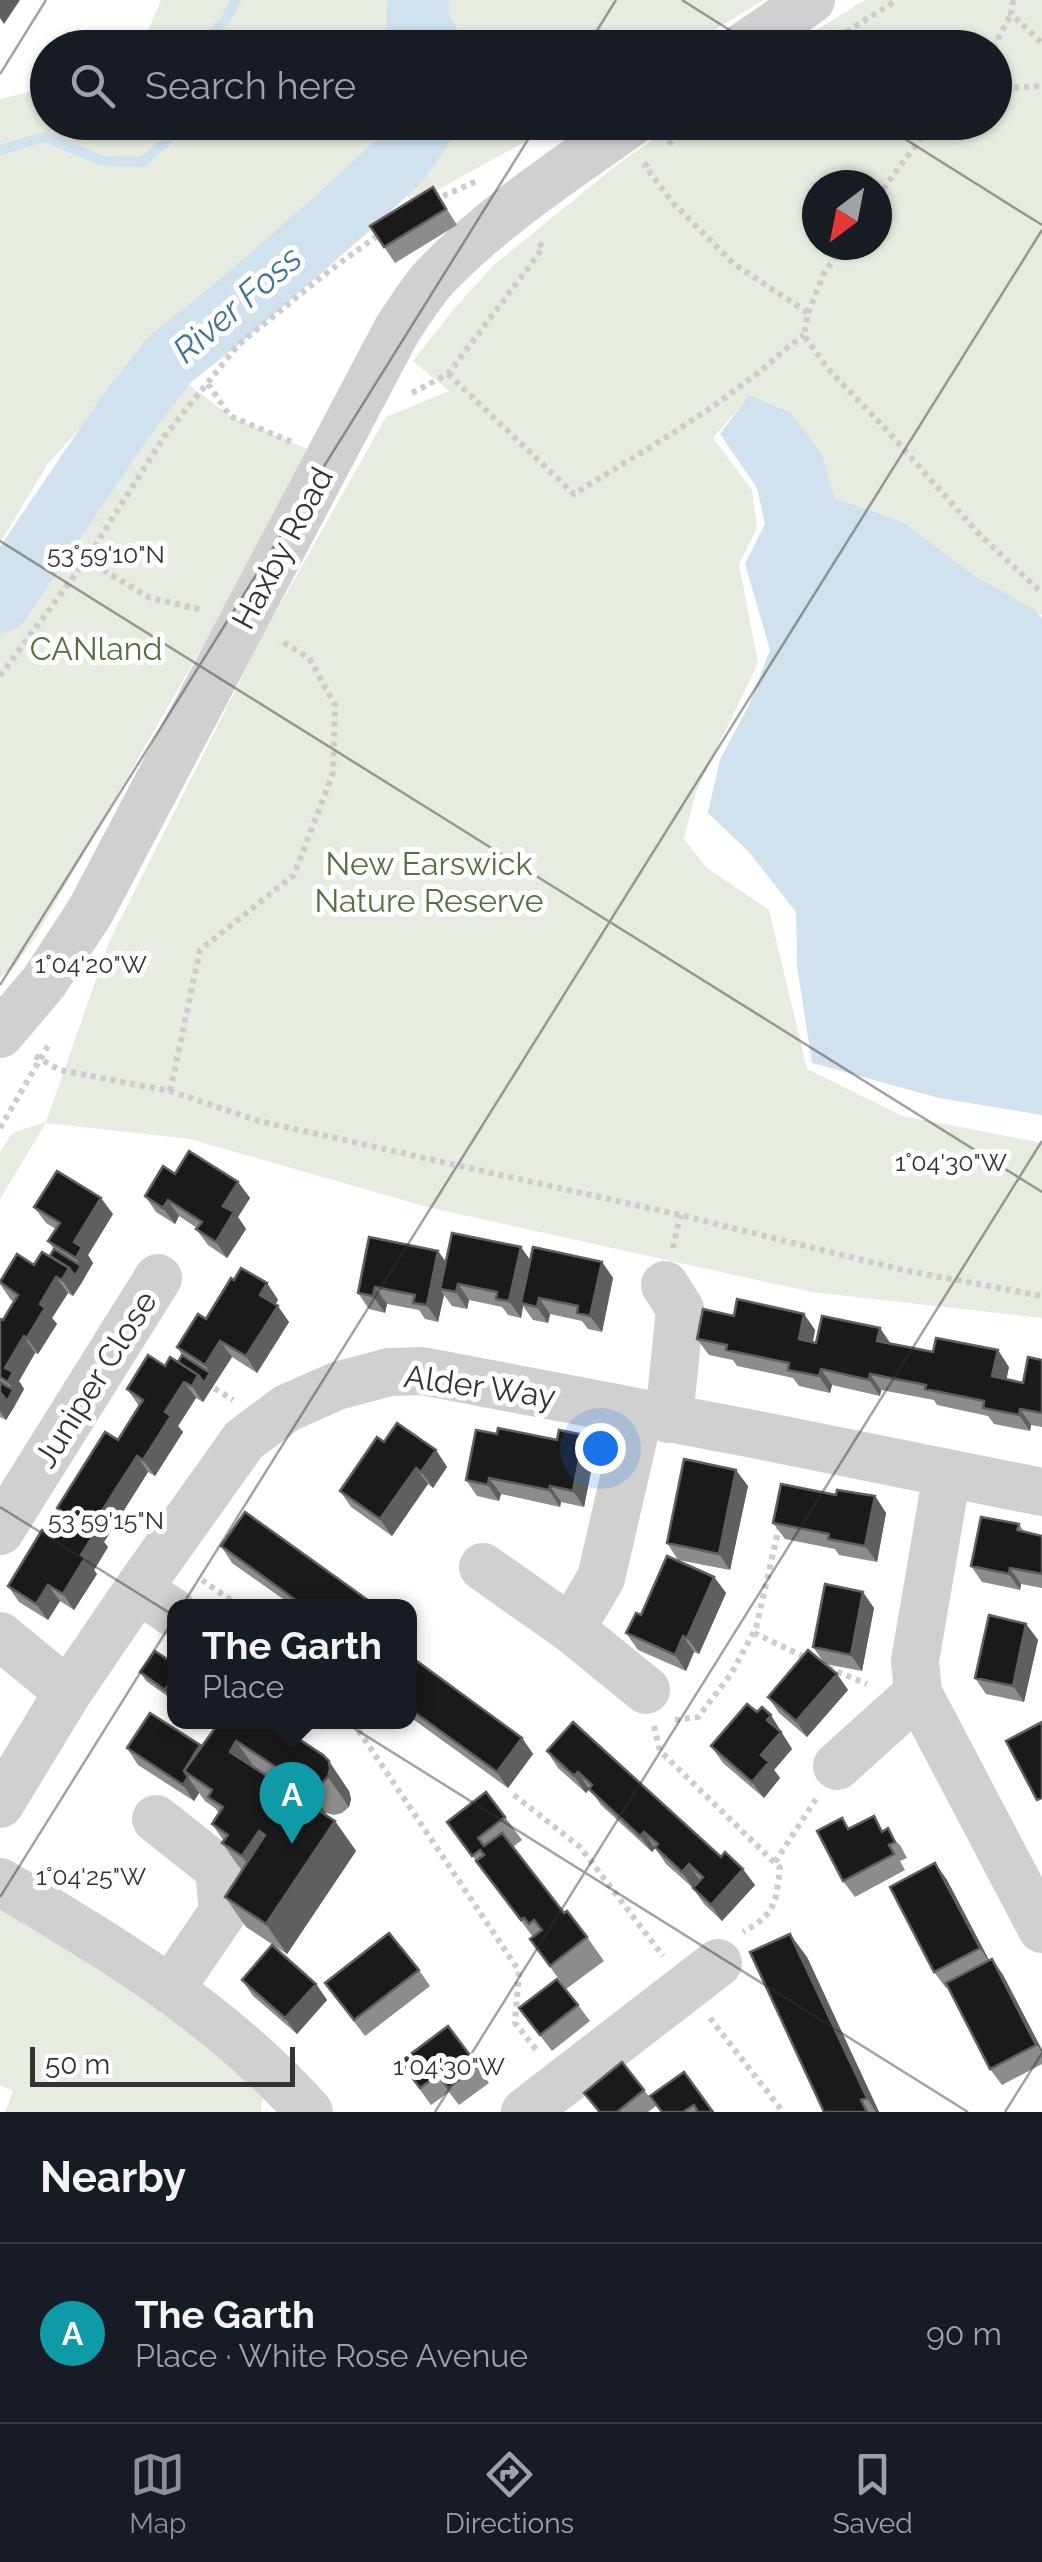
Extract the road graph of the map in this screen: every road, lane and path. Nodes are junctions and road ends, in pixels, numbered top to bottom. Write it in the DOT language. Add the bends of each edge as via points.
graph roads {
  1 [pos="811,0"];
  2 [pos="897,0"];
  3 [pos="1014,0"];
  4 [pos="1011,14"];
  5 [pos="767,30"];
  6 [pos="850,30"];
  7 [pos="1003,30"];
  8 [pos="1042,43"];
  9 [pos="1042,86"];
  10 [pos="1012,88"];
  11 [pos="607,140"];
  12 [pos="672,140"];
  13 [pos="920,140"];
  14 [pos="892,177"];
  15 [pos="504,192"];
  16 [pos="420,206"];
  17 [pos="390,227"];
  18 [pos="833,260"];
  19 [pos="808,312"];
  20 [pos="804,335"];
  21 [pos="448,374"];
  22 [pos="208,384"];
  23 [pos="362,397"];
  24 [pos="329,459"];
  25 [pos="86,560"];
  26 [pos="1042,593"];
  27 [pos="245,620"];
  28 [pos="0,676"];
  29 [pos="0,1034"];
  30 [pos="60,1070"];
  31 [pos="170,1090"];
  32 [pos="158,1278"];
  33 [pos="665,1286"];
  34 [pos="1042,1296"];
  35 [pos="194,1374"];
  36 [pos="654,1416"];
  37 [pos="268,1422"];
  38 [pos="947,1474"];
  39 [pos="1042,1492"];
  40 [pos="781,1517"];
  41 [pos="0,1531"];
  42 [pos="484,1567"];
  43 [pos="156,1601"];
  44 [pos="571,1629"];
  45 [pos="754,1633"];
  46 [pos="0,1636"];
  47 [pos="808,1658"];
  48 [pos="826,1667"];
  49 [pos="646,1690"];
  50 [pos="68,1692"];
  51 [pos="911,1699"];
  52 [pos="358,1729"];
  53 [pos="837,1766"];
  54 [pos="514,1795"];
  55 [pos="0,1804"];
  56 [pos="156,1819"];
  57 [pos="775,1862"];
  58 [pos="0,1882"];
  59 [pos="1042,1929"];
  60 [pos="702,1975"];
  61 [pos="171,1988"];
  62 [pos="562,2084"];
  63 [pos="297,2108"];
  64 [pos="525,2112"];
  65 [pos="783,2112"];
  1 -- 5 [label="street"];
  2 -- 6 [label="path"];
  3 -- 4 [label="path"];
  4 -- 7 [label="path"];
  4 -- 8 [label="path"];
  9 -- 10 [label="path"];
  11 -- 15 [label="street, Haxby Road" via="556,176"];
  12 -- 19 [label="path" via="645,166 673,203 734,264"];
  13 -- 14 [label="path"];
  15 -- 16 [label="path"];
  15 -- 21 [label="path" via="542,248"];
  15 -- 23 [label="street, Haxby Road" via="398,328"];
  17 -- 22 [label="path" via="238,346"];
  18 -- 19 [label="path"];
  19 -- 20 [label="path"];
  20 -- 21 [label="path" via="751,379 574,494"];
  20 -- 26 [label="path" via="978,533"];
  21 -- 23 [label="path" via="405,396"];
  22 -- 24 [label="path" via="230,416"];
  22 -- 25 [label="path" via="164,437"];
  23 -- 24 [label="street, Haxby Road"];
  24 -- 27 [label="street, Haxby Road"];
  25 -- 27 [label="path" via="150,598"];
  25 -- 28 [label="path"];
  27 -- 29 [label="street, Haxby Road" via="90,912"];
  27 -- 31 [label="path" via="309,658 335,705 332,773 294,875 200,950"];
  30 -- 31 [label="path"];
  31 -- 34 [label="path" via="260,1121"];
  32 -- 41 [label="street, Juniper Close"];
  33 -- 36 [label="street" via="680,1310"];
  35 -- 37 [label="path"];
  36 -- 37 [label="street, Alder Way" via="422,1372 389,1372 337,1386"];
  36 -- 38 [label="street, Alder Way"];
  36 -- 44 [label="street" via="601,1578"];
  37 -- 43 [label="street, Alder Way" via="244,1440"];
  38 -- 39 [label="street, Alder Way"];
  38 -- 51 [label="street"];
  40 -- 45 [label="path"];
  42 -- 44 [label="street"];
  43 -- 50 [label="street, Alder Way"];
  44 -- 49 [label="street"];
  45 -- 47 [label="path"];
  45 -- 57 [label="path" via="698,1717 654,1723 660,1750"];
  46 -- 50 [label="street"];
  48 -- 51 [label="path"];
  50 -- 55 [label="street, Alder Way"];
  51 -- 53 [label="street"];
  51 -- 59 [label="street"];
  52 -- 62 [label="path" via="520,1971 515,2023"];
  53 -- 57 [label="path"];
  54 -- 60 [label="path" via="580,1847"];
  56 -- 61 [label="street" via="219,1869 223,1912"];
  57 -- 60 [label="path" via="775,1903"];
  58 -- 61 [label="street"];
  60 -- 62 [label="street"];
  60 -- 65 [label="path"];
  61 -- 63 [label="street" via="232,2036"];
  62 -- 64 [label="street"];
}
